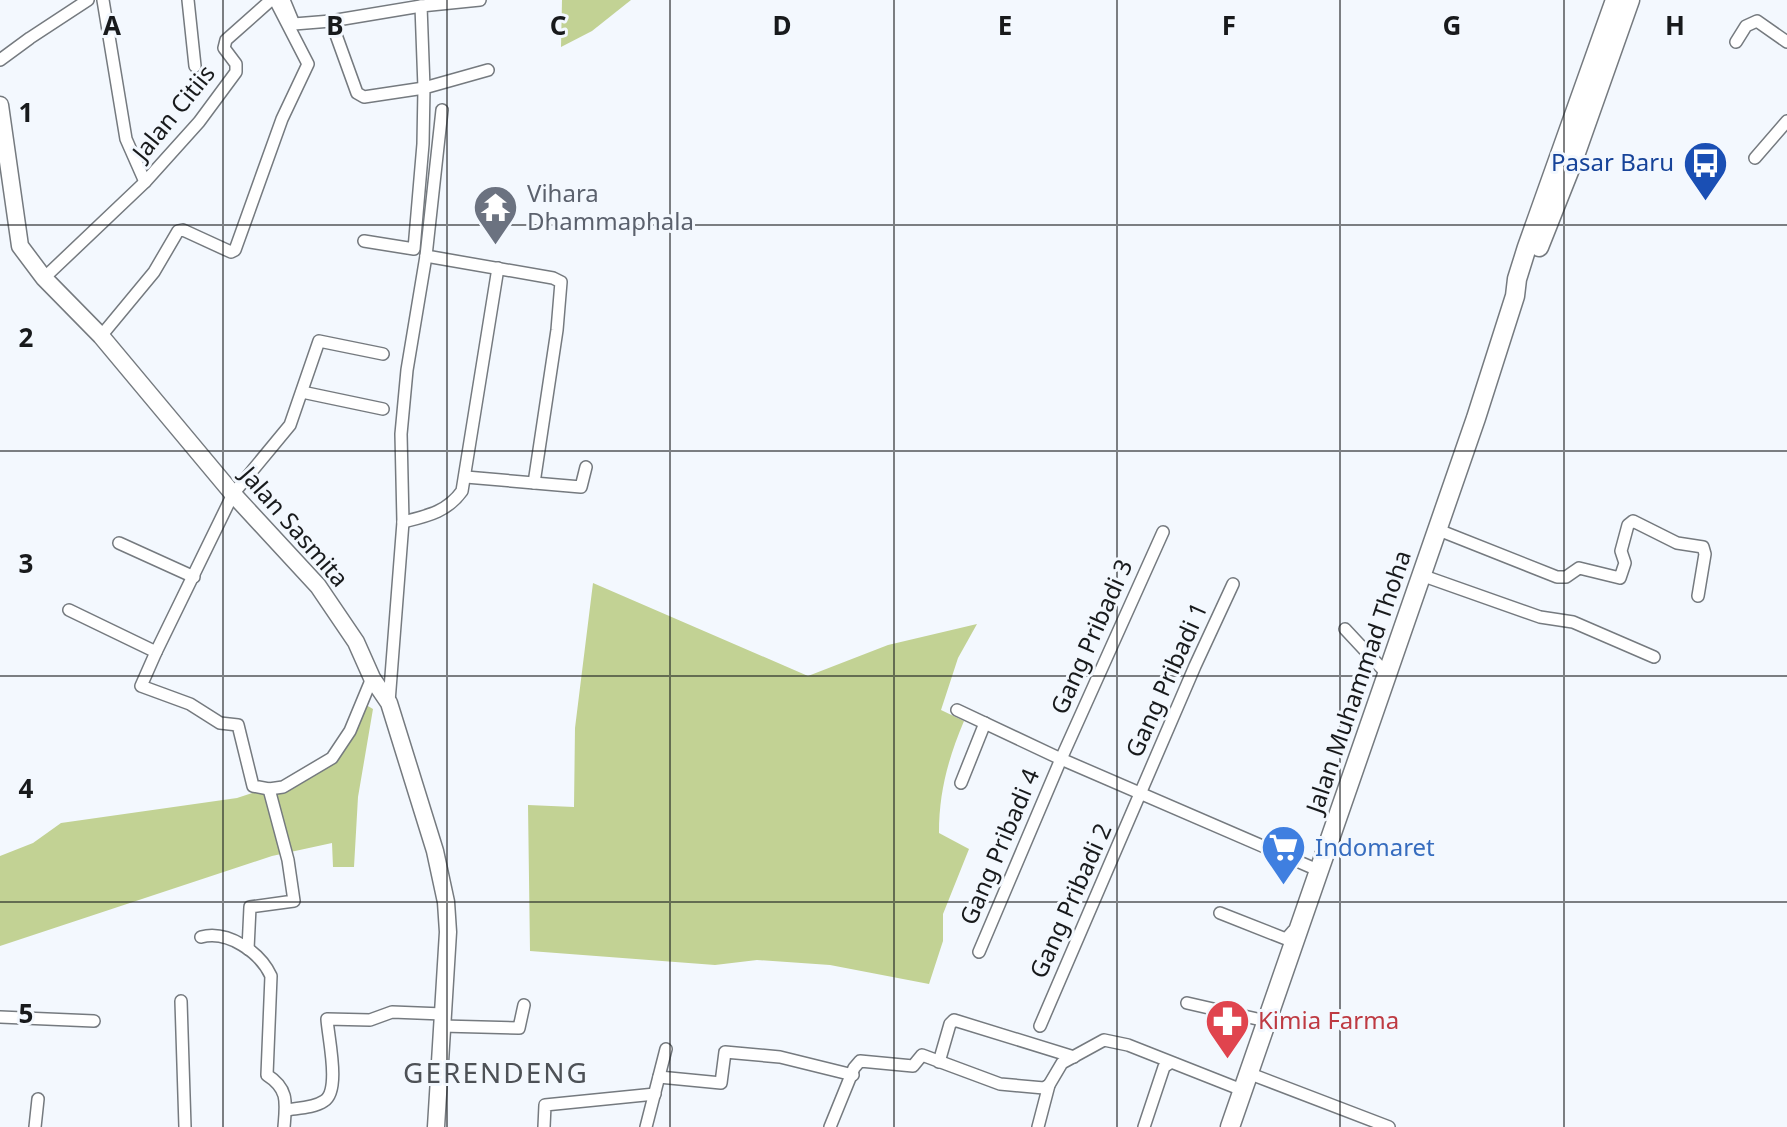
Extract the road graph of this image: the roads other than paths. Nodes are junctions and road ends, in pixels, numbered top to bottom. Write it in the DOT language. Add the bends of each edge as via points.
graph roads {
  1 [pos="103,0"];
  2 [pos="188,0"];
  3 [pos="273,0"];
  4 [pos="480,0"];
  5 [pos="1615,0"];
  6 [pos="1630,0"];
  7 [pos="85,1"];
  8 [pos="421,6"];
  9 [pos="284,7"];
  10 [pos="331,21"];
  11 [pos="291,25"];
  12 [pos="1736,42"];
  13 [pos="1787,42"];
  14 [pos="0,60"];
  15 [pos="195,66"];
  16 [pos="488,70"];
  17 [pos="424,88"];
  18 [pos="0,105"];
  19 [pos="442,110"];
  20 [pos="1787,121"];
  21 [pos="430,153"];
  22 [pos="1755,158"];
  23 [pos="145,182"];
  24 [pos="364,241"];
  25 [pos="414,249"];
  26 [pos="427,252"];
  27 [pos="498,268"];
  28 [pos="44,278"];
  29 [pos="1515,296"];
  30 [pos="101,336"];
  31 [pos="383,354"];
  32 [pos="302,392"];
  33 [pos="383,409"];
  34 [pos="586,467"];
  35 [pos="466,477"];
  36 [pos="534,483"];
  37 [pos="233,494"];
  38 [pos="403,522"];
  39 [pos="1436,529"];
  40 [pos="1163,532"];
  41 [pos="119,543"];
  42 [pos="1421,575"];
  43 [pos="194,577"];
  44 [pos="1233,584"];
  45 [pos="1698,596"];
  46 [pos="69,610"];
  47 [pos="1345,629"];
  48 [pos="156,652"];
  49 [pos="1654,657"];
  50 [pos="1387,674"];
  51 [pos="380,690"];
  52 [pos="957,710"];
  53 [pos="985,723"];
  54 [pos="1061,759"];
  55 [pos="961,783"];
  56 [pos="269,789"];
  57 [pos="1142,794"];
  58 [pos="1320,871"];
  59 [pos="1220,913"];
  60 [pos="1298,931"];
  61 [pos="201,937"];
  62 [pos="248,949"];
  63 [pos="979,952"];
  64 [pos="181,1001"];
  65 [pos="1187,1003"];
  66 [pos="524,1005"];
  67 [pos="0,1017"];
  68 [pos="443,1020"];
  69 [pos="94,1021"];
  70 [pos="1266,1021"];
  71 [pos="1040,1026"];
  72 [pos="666,1049"];
  73 [pos="1074,1057"];
  74 [pos="939,1062"];
  75 [pos="1170,1063"];
  76 [pos="853,1075"];
  77 [pos="659,1077"];
  78 [pos="1245,1082"];
  79 [pos="1049,1085"];
  80 [pos="655,1094"];
  81 [pos="38,1099"];
  82 [pos="286,1110"];
  83 [pos="35,1127"];
  84 [pos="185,1127"];
  85 [pos="284,1127"];
  86 [pos="436,1127"];
  87 [pos="544,1127"];
  88 [pos="646,1127"];
  89 [pos="830,1127"];
  90 [pos="1038,1127"];
  91 [pos="1144,1127"];
  92 [pos="1230,1127"];
  93 [pos="1389,1127"];
  1 -- 23 [label="street, Jalan Citiis" via="126,139"];
  2 -- 15 [label="street"];
  3 -- 9 [label="street"];
  3 -- 23 [label="street, Jalan Citiis" via="226,40 224,48 236,72"];
  4 -- 8 [label="street"];
  5 -- 29 [label="main road, Jalan Muhammad Thoha" via="1527,247"];
  6 -- 29 [label="main road, Jalan Muhammad Thoha" via="1566,178"];
  7 -- 14 [label="street"];
  8 -- 10 [label="street"];
  8 -- 17 [label="street"];
  9 -- 11 [label="street"];
  10 -- 11 [label="street"];
  10 -- 17 [label="street" via="359,96"];
  11 -- 30 [label="street" via="308,64 282,119 235,250 178,231 154,272"];
  12 -- 13 [label="street" via="1746,26 1757,21"];
  16 -- 17 [label="street"];
  17 -- 21 [label="street"];
  18 -- 28 [label="street, Jalan Sasmita" via="20,246"];
  19 -- 21 [label="street"];
  20 -- 22 [label="street"];
  21 -- 25 [label="street"];
  21 -- 26 [label="street"];
  23 -- 28 [label="street, Jalan Citiis"];
  24 -- 25 [label="street"];
  25 -- 26 [label="street"];
  26 -- 27 [label="street"];
  26 -- 38 [label="street" via="401,434"];
  27 -- 35 [label="street"];
  27 -- 36 [label="street" via="553,278 562,286"];
  28 -- 30 [label="street, Jalan Sasmita"];
  29 -- 39 [label="main road, Jalan Muhammad Thoha"];
  30 -- 37 [label="street, Jalan Sasmita"];
  31 -- 32 [label="street" via="319,341"];
  32 -- 33 [label="street"];
  32 -- 37 [label="street" via="290,425"];
  34 -- 36 [label="street" via="581,487"];
  35 -- 36 [label="street"];
  35 -- 38 [label="street" via="453,503 436,514"];
  37 -- 43 [label="street"];
  37 -- 51 [label="street, Jalan Sasmita" via="318,586"];
  38 -- 51 [label="street"];
  39 -- 42 [label="main road, Jalan Muhammad Thoha"];
  39 -- 45 [label="street" via="1557,577 1579,568 1620,578 1625,563 1621,551 1633,521 1677,543 1703,547"];
  40 -- 54 [label="street, Gang Pribadi 3"];
  41 -- 43 [label="street"];
  42 -- 49 [label="street" via="1540,617 1573,622"];
  42 -- 50 [label="main road, Jalan Muhammad Thoha"];
  43 -- 48 [label="street"];
  44 -- 57 [label="street, Gang Pribadi 1"];
  46 -- 48 [label="street"];
  47 -- 50 [label="street"];
  48 -- 56 [label="street" via="141,686 190,704 220,723 238,725 253,786"];
  50 -- 58 [label="main road, Jalan Muhammad Thoha"];
  51 -- 56 [label="street" via="332,758 283,787"];
  51 -- 68 [label="street, Jalan Sasmita" via="435,851 446,902"];
  52 -- 53 [label="street"];
  53 -- 54 [label="street"];
  53 -- 55 [label="street"];
  54 -- 57 [label="street"];
  54 -- 63 [label="street, Gang Pribadi 4"];
  56 -- 62 [label="street" via="294,901 250,907"];
  57 -- 58 [label="street"];
  57 -- 71 [label="street, Gang Pribadi 2"];
  58 -- 60 [label="main road, Jalan Muhammad Thoha"];
  59 -- 60 [label="street" via="1286,939"];
  60 -- 70 [label="main road, Jalan Muhammad Thoha"];
  61 -- 62 [label="street" via="211,934"];
  62 -- 82 [label="street" via="264,961 271,976 267,1075 280,1083"];
  64 -- 84 [label="street"];
  65 -- 70 [label="street"];
  66 -- 68 [label="street" via="516,1029"];
  67 -- 69 [label="street"];
  68 -- 82 [label="street" via="392,1012 370,1020 327,1019 334,1081 329,1097"];
  68 -- 86 [label="street, Jalan Sasmita"];
  70 -- 78 [label="main road, Jalan Muhammad Thoha"];
  72 -- 77 [label="street"];
  73 -- 74 [label="street" via="954,1020"];
  73 -- 75 [label="street" via="1104,1040"];
  73 -- 79 [label="street" via="1062,1063"];
  74 -- 76 [label="street" via="922,1055 913,1066 860,1061"];
  74 -- 79 [label="street" via="1000,1084"];
  75 -- 78 [label="street"];
  75 -- 91 [label="street" via="1164,1067"];
  76 -- 77 [label="street" via="780,1057 725,1052 721,1083"];
  76 -- 89 [label="street"];
  77 -- 80 [label="street"];
  78 -- 92 [label="main road, Jalan Muhammad Thoha"];
  78 -- 93 [label="street"];
  79 -- 90 [label="street"];
  80 -- 87 [label="street" via="545,1105"];
  80 -- 88 [label="street"];
  81 -- 83 [label="street"];
  82 -- 85 [label="street"];
}
